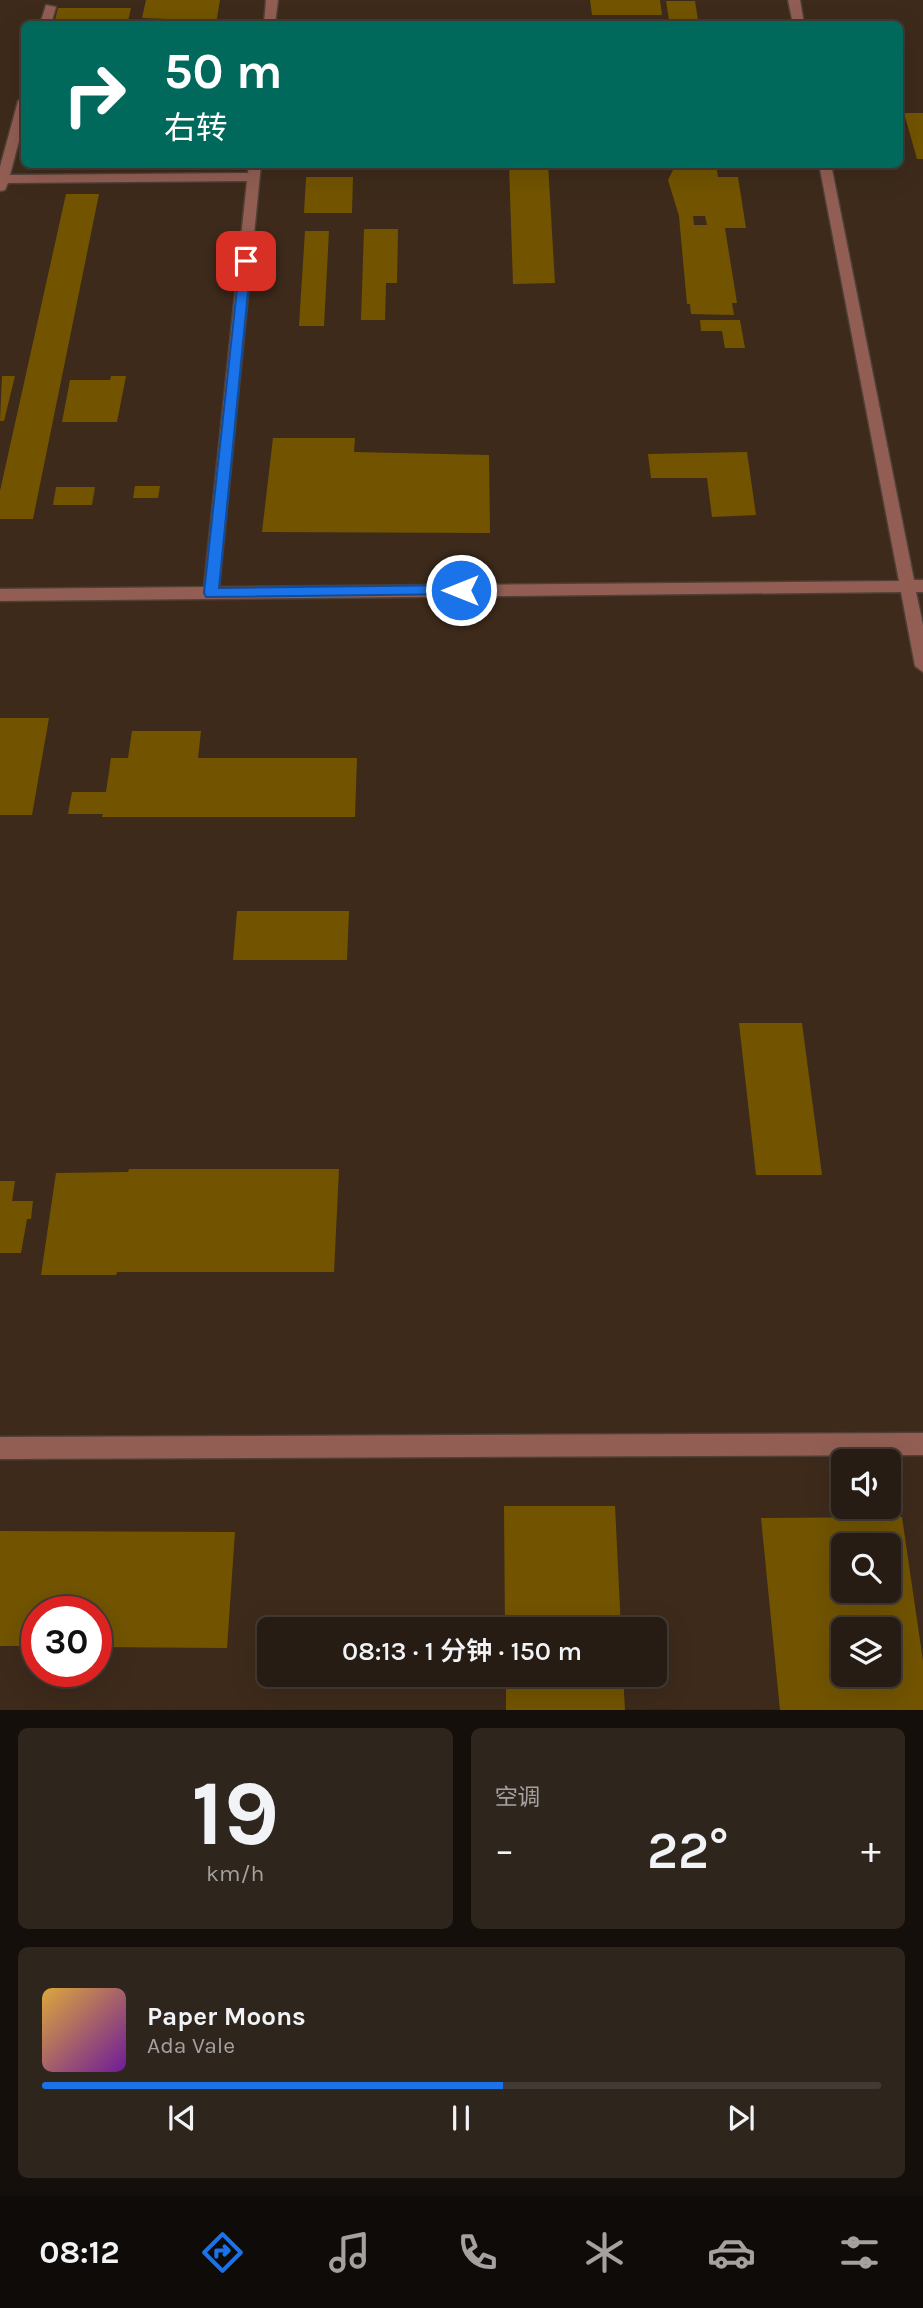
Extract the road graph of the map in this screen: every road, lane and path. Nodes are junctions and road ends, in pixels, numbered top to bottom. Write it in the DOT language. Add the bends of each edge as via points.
graph roads {
  1 [pos="272,0"];
  2 [pos="794,0"];
  3 [pos="50,8"];
  4 [pos="47,21"];
  5 [pos="270,21"];
  6 [pos="798,21"];
  7 [pos="21,112"];
  8 [pos="826,168"];
  9 [pos="255,171"];
  10 [pos="2,185"];
  11 [pos="905,586"];
  12 [pos="923,586"];
  13 [pos="211,593"];
  14 [pos="0,595"];
  15 [pos="923,666"];
  16 [pos="923,1444"];
  17 [pos="0,1448"];
  1 -- 5 [label="street"];
  2 -- 6 [label="street"];
  3 -- 4 [label="street"];
  7 -- 10 [label="street"];
  8 -- 11 [label="street"];
  9 -- 10 [label="street"];
  9 -- 13 [label="street"];
  11 -- 12 [label="street"];
  11 -- 13 [label="street"];
  11 -- 15 [label="street"];
  13 -- 14 [label="street"];
  16 -- 17 [label="street"];
}
